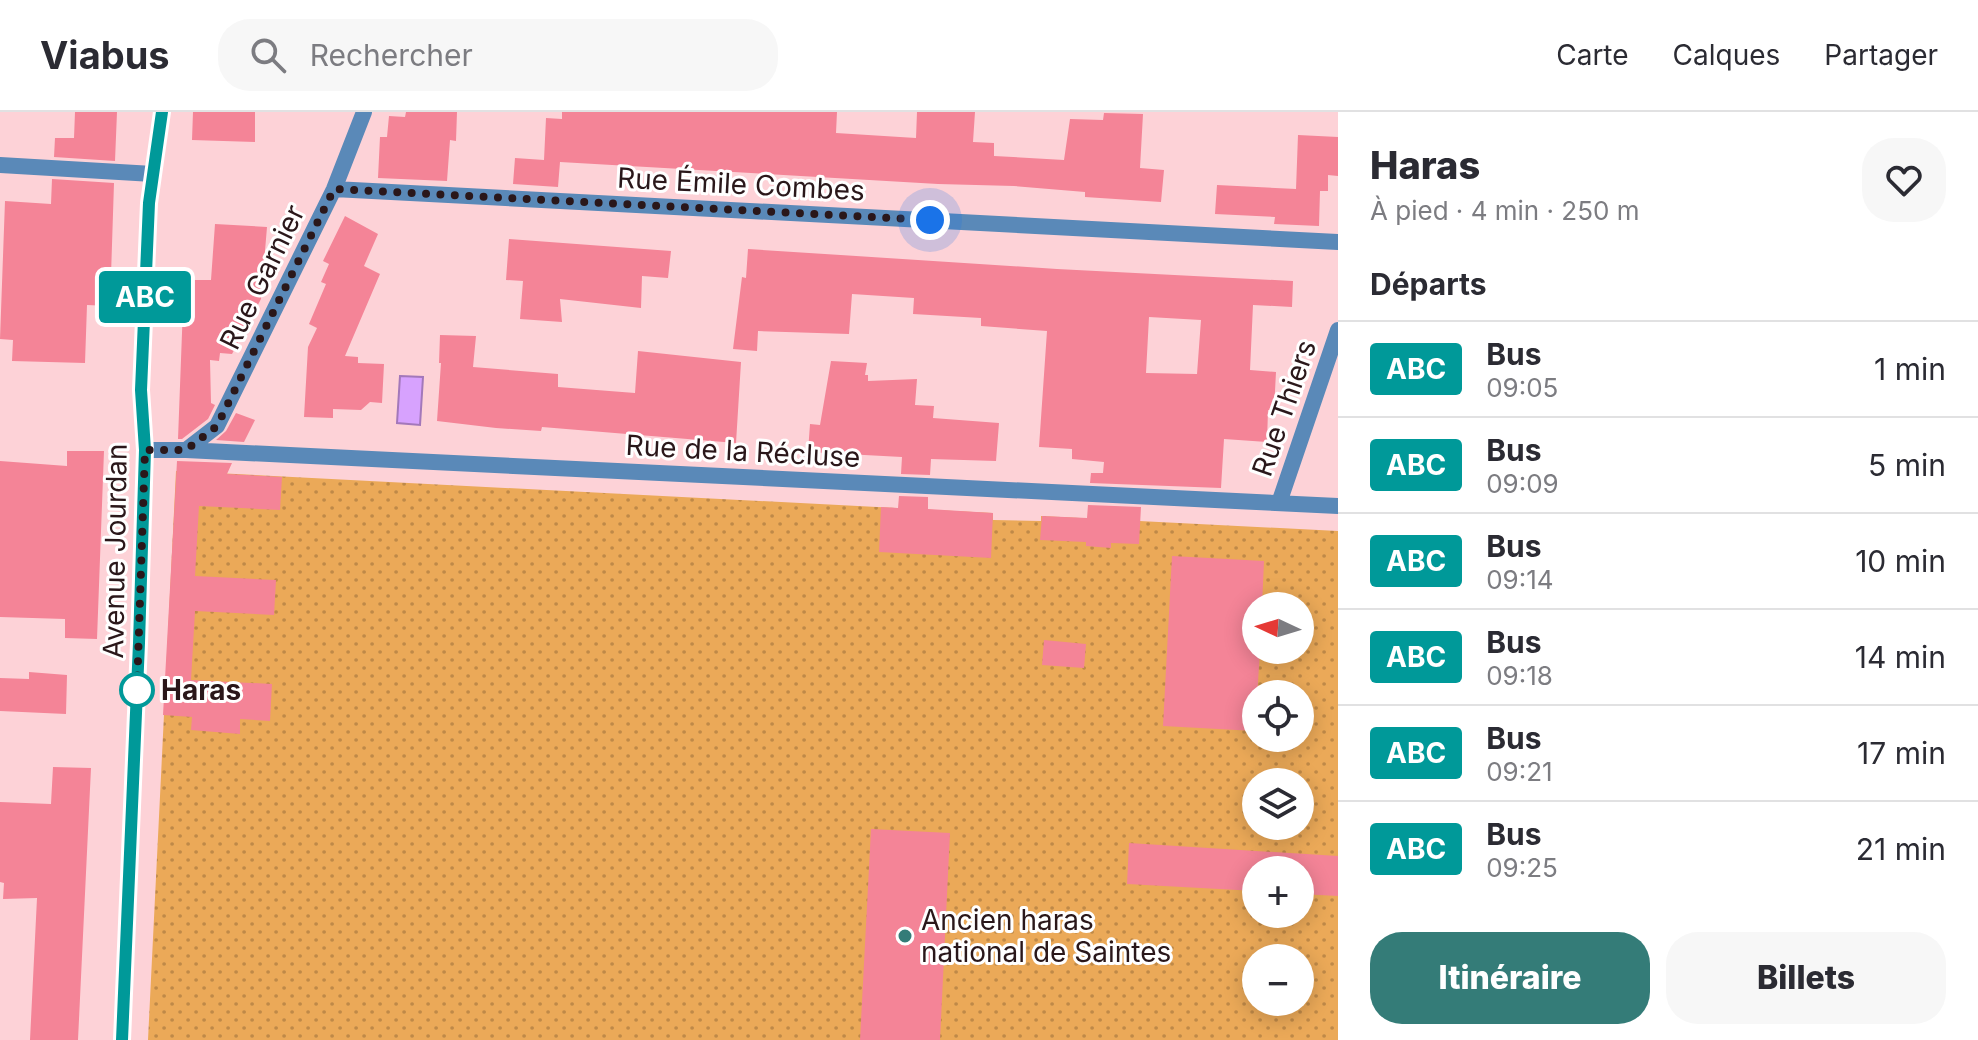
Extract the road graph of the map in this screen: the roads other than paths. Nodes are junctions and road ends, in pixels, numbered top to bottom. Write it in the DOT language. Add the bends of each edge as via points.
graph roads {
  1 [pos="162,112"];
  2 [pos="364,112"];
  3 [pos="0,165"];
  4 [pos="153,174"];
  5 [pos="334,189"];
  6 [pos="1338,242"];
  7 [pos="1338,330"];
  8 [pos="145,450"];
  9 [pos="186,450"];
  10 [pos="1279,503"];
  11 [pos="1338,506"];
  12 [pos="122,1040"];
  1 -- 4 [label="main road, Avenue Jourdan"];
  2 -- 5 [label="street, Rue Garnier"];
  3 -- 4 [label="street"];
  4 -- 8 [label="main road, Avenue Jourdan" via="141,390"];
  5 -- 6 [label="street, Rue Émile Combes"];
  5 -- 9 [label="street, Rue Garnier" via="217,426"];
  7 -- 10 [label="street, Rue Thiers"];
  8 -- 9 [label="street, Rue de la Récluse"];
  8 -- 12 [label="main road, Avenue Jourdan"];
  9 -- 10 [label="street, Rue de la Récluse"];
  10 -- 11 [label="street, Rue de la Récluse"];
}
